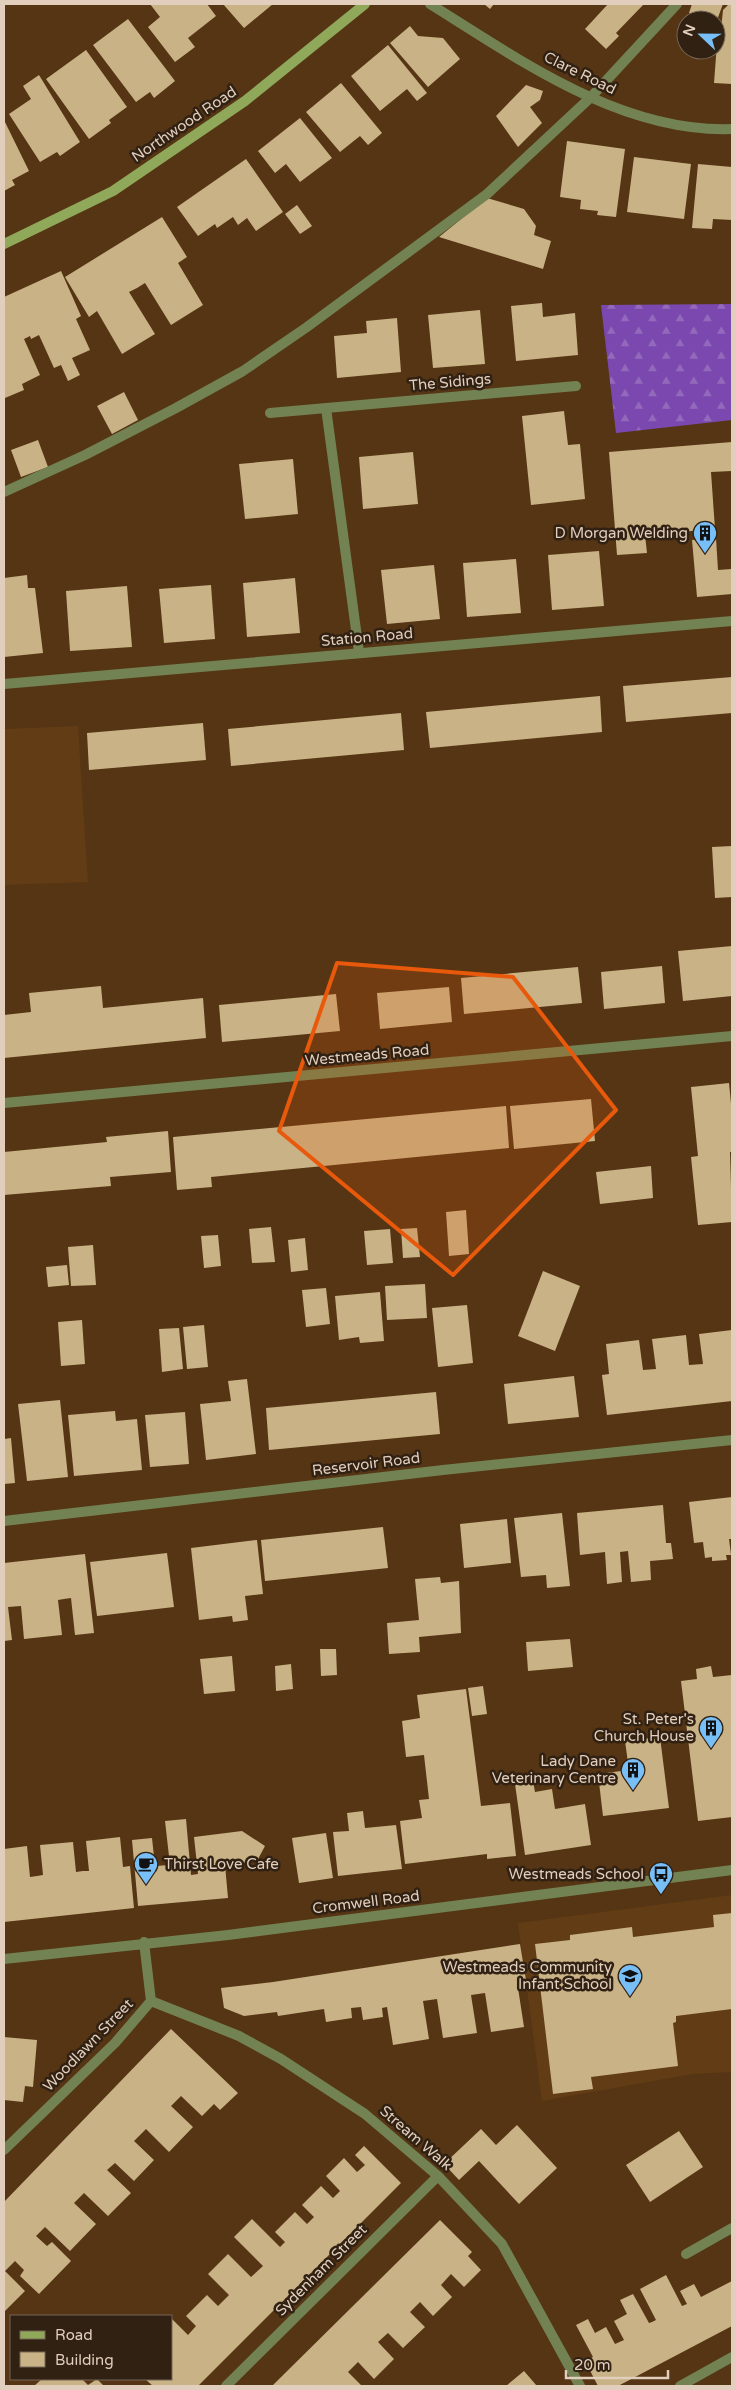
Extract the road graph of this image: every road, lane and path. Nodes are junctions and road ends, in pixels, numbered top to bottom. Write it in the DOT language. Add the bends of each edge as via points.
graph roads {
  1 [pos="365,4"];
  2 [pos="430,4"];
  3 [pos="677,4"];
  4 [pos="591,96"];
  5 [pos="732,129"];
  6 [pos="4,244"];
  7 [pos="576,386"];
  8 [pos="326,408"];
  9 [pos="270,412"];
  10 [pos="4,492"];
  11 [pos="732,621"];
  12 [pos="359,652"];
  13 [pos="4,684"];
  14 [pos="732,1036"];
  15 [pos="4,1103"];
  16 [pos="732,1440"];
  17 [pos="4,1521"];
  18 [pos="732,1870"];
  19 [pos="144,1942"];
  20 [pos="4,1959"];
  21 [pos="151,2001"];
  22 [pos="4,2150"];
  23 [pos="438,2176"];
  24 [pos="732,2228"];
  25 [pos="686,2254"];
  26 [pos="732,2357"];
  27 [pos="226,2386"];
  28 [pos="580,2386"];
  29 [pos="680,2386"];
  1 -- 6 [label="street, Northwood Road" via="245,101 113,191"];
  2 -- 4 [label="street, Clare Road" via="560,84"];
  3 -- 4 [label="street"];
  4 -- 5 [label="street, Clare Road" via="617,108 675,125"];
  4 -- 10 [label="street" via="487,194 243,371 85,455"];
  7 -- 8 [label="street, The Sidings"];
  8 -- 9 [label="street, The Sidings"];
  8 -- 12 [label="street"];
  11 -- 12 [label="street, Station Road"];
  12 -- 13 [label="street, Station Road"];
  14 -- 15 [label="street, Westmeads Road"];
  16 -- 17 [label="street, Reservoir Road"];
  18 -- 19 [label="street, Cromwell Road" via="228,1935"];
  19 -- 20 [label="street, Cromwell Road"];
  19 -- 21 [label="street, Woodlawn Street"];
  21 -- 22 [label="street, Woodlawn Street" via="115,2043"];
  21 -- 23 [label="street, Stream Walk" via="239,2036 281,2059 365,2114"];
  23 -- 27 [label="street, Sydenham Street"];
  23 -- 28 [label="street, Stream Walk" via="502,2244"];
  24 -- 25 [label="street"];
  26 -- 29 [label="street"];
}
